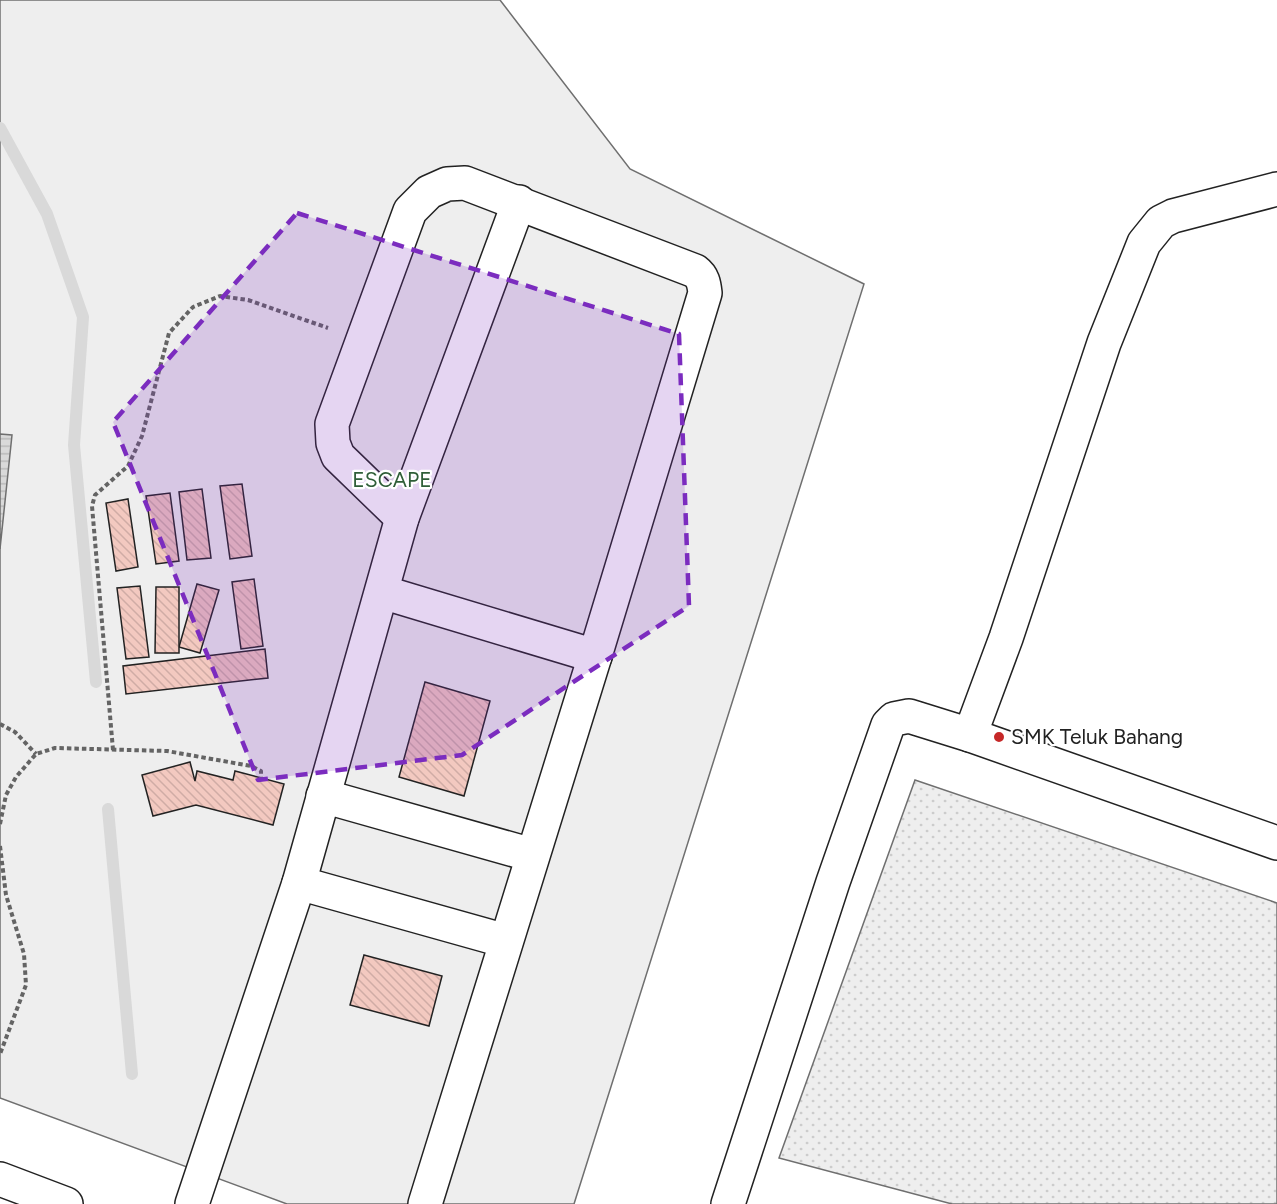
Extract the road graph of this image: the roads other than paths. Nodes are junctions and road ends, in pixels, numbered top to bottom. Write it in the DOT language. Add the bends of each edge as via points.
graph roads {
  1 [pos="1277,189"];
  2 [pos="519,202"];
  3 [pos="402,518"];
  4 [pos="382,592"];
  5 [pos="595,656"];
  6 [pos="970,735"];
  7 [pos="323,796"];
  8 [pos="1277,843"];
  9 [pos="532,855"];
  10 [pos="299,883"];
  11 [pos="506,941"];
  12 [pos="0,1179"];
  13 [pos="66,1204"];
  14 [pos="192,1204"];
  15 [pos="425,1204"];
  16 [pos="728,1204"];
  1 -- 6 [label="main road" via="1173,216 1161,222 1144,243 1104,343"];
  2 -- 3 [label="main road"];
  2 -- 3 [label="main road" via="465,183 447,183 429,192 410,211 332,424 338,456"];
  2 -- 5 [label="main road" via="695,271 704,284 705,293"];
  3 -- 4 [label="main road"];
  4 -- 5 [label="main road"];
  4 -- 7 [label="main road"];
  5 -- 9 [label="main road"];
  6 -- 8 [label="main road"];
  6 -- 16 [label="main road" via="909,716 900,716 888,725"];
  7 -- 9 [label="main road"];
  7 -- 10 [label="main road"];
  9 -- 11 [label="main road"];
  10 -- 11 [label="main road"];
  10 -- 14 [label="main road"];
  11 -- 15 [label="main road"];
  12 -- 13 [label="main road"];
}
